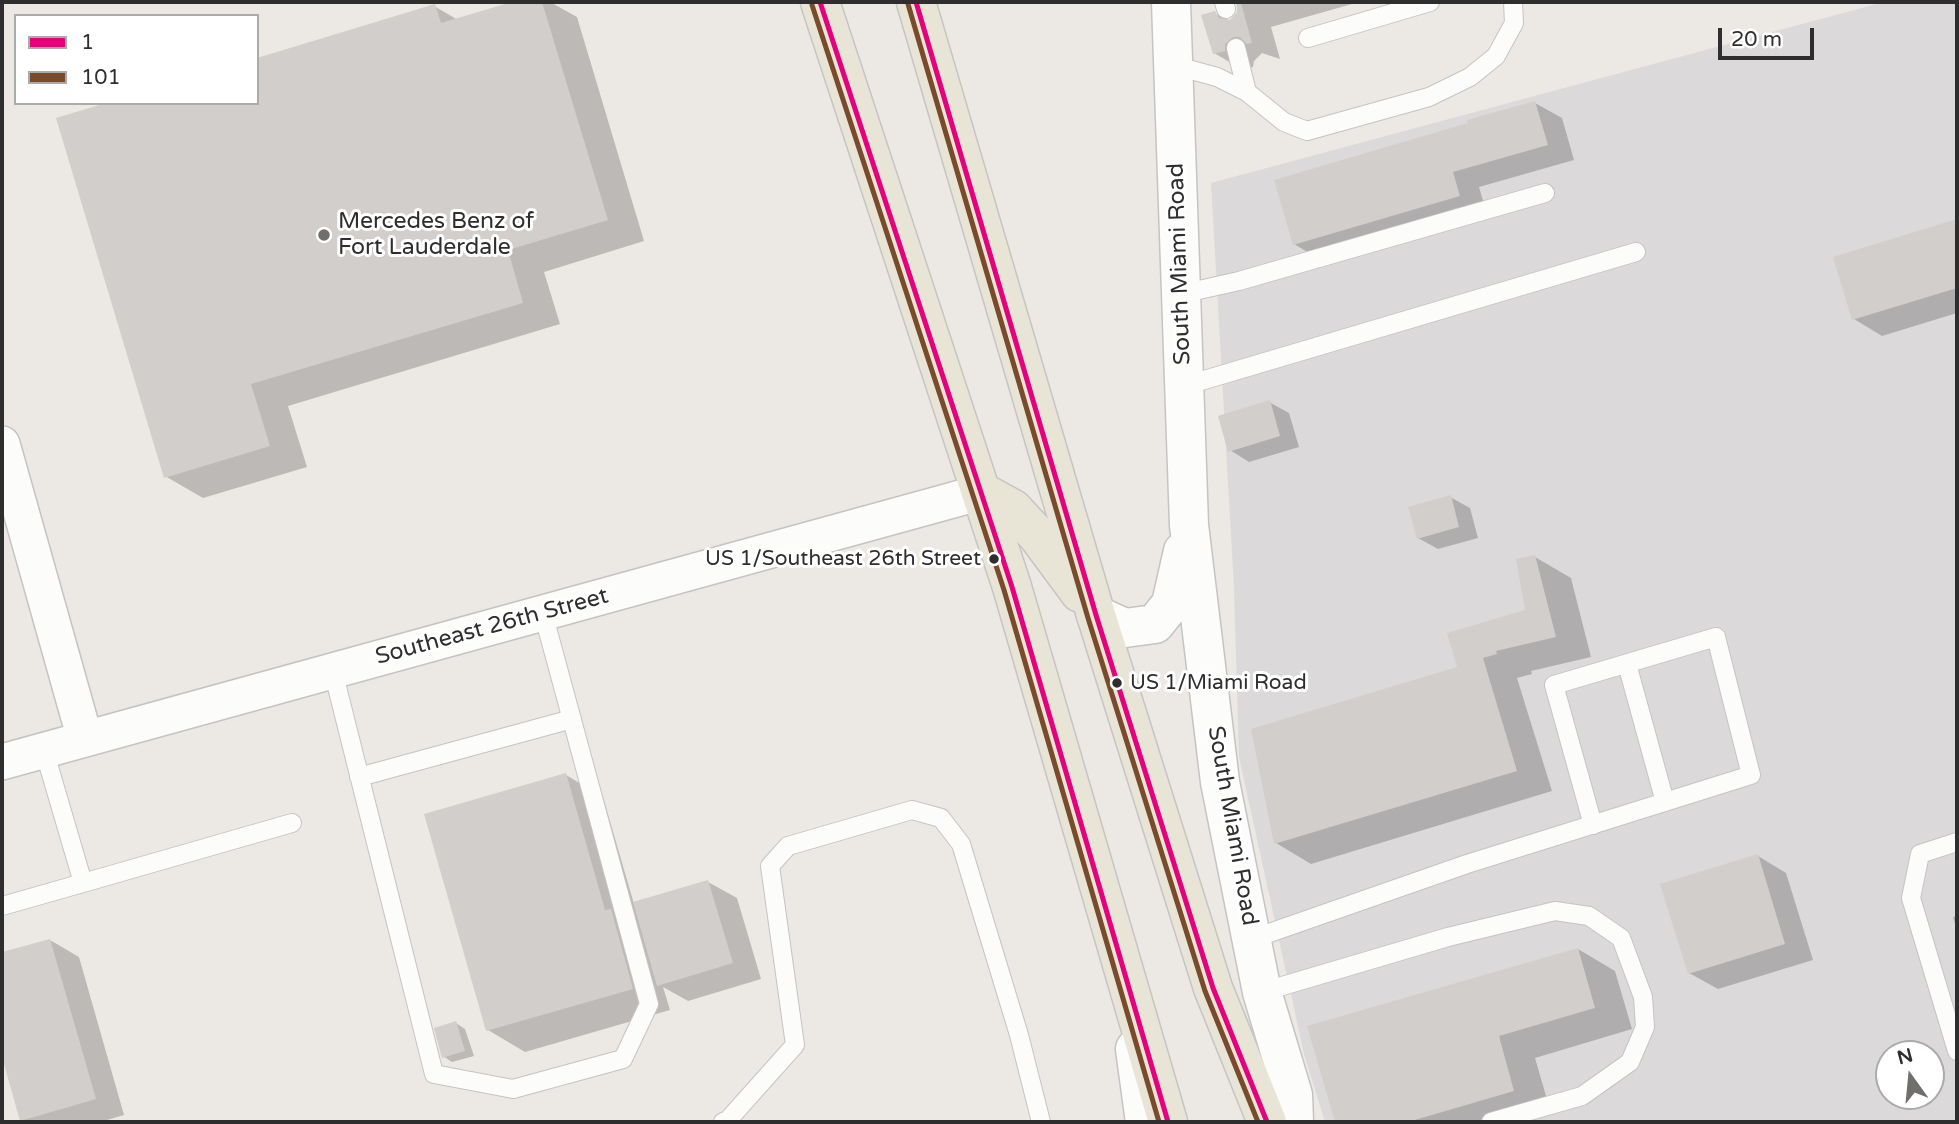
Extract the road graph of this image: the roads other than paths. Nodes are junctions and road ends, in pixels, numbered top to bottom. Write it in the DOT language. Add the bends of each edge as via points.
graph roads {
  1 [pos="820,2"];
  2 [pos="916,2"];
  3 [pos="1171,2"];
  4 [pos="1430,2"];
  5 [pos="1513,2"];
  6 [pos="1308,38"];
  7 [pos="1236,48"];
  8 [pos="1173,65"];
  9 [pos="1247,92"];
  10 [pos="1545,193"];
  11 [pos="1636,252"];
  12 [pos="1181,294"];
  13 [pos="1184,386"];
  14 [pos="2,444"];
  15 [pos="982,492"];
  16 [pos="1189,525"];
  17 [pos="543,613"];
  18 [pos="1096,614"];
  19 [pos="1627,664"];
  20 [pos="332,671"];
  21 [pos="572,719"];
  22 [pos="85,738"];
  23 [pos="44,750"];
  24 [pos="2,762"];
  25 [pos="359,777"];
  26 [pos="1665,802"];
  27 [pos="292,822"];
  28 [pos="1593,825"];
  29 [pos="1957,842"];
  30 [pos="83,883"];
  31 [pos="2,906"];
  32 [pos="1252,939"];
  33 [pos="1127,981"];
  34 [pos="1262,992"];
  35 [pos="1957,1051"];
  36 [pos="723,1122"];
  37 [pos="1041,1122"];
  38 [pos="1144,1122"];
  39 [pos="1168,1122"];
  40 [pos="1267,1122"];
  41 [pos="1294,1122"];
  42 [pos="1491,1122"];
  1 -- 15 [label="main road"];
  2 -- 18 [label="main road"];
  3 -- 8 [label="street, South Miami Road"];
  4 -- 6 [label="lane"];
  5 -- 9 [label="lane" via="1514,23 1496,56 1470,77 1429,97 1307,131 1284,122"];
  7 -- 9 [label="lane"];
  8 -- 9 [label="lane" via="1217,77"];
  8 -- 12 [label="street, South Miami Road"];
  10 -- 12 [label="lane"];
  11 -- 13 [label="lane"];
  12 -- 13 [label="street, South Miami Road"];
  13 -- 16 [label="street, South Miami Road"];
  14 -- 22 [label="street"];
  15 -- 17 [label="street, Southeast 26th Street"];
  15 -- 18 [label="main road" via="1013,509"];
  15 -- 33 [label="main road"];
  16 -- 18 [label="street, South Miami Road" via="1171,604 1155,624 1125,628"];
  16 -- 32 [label="street, South Miami Road" via="1220,782"];
  17 -- 20 [label="street, Southeast 26th Street"];
  17 -- 21 [label="lane"];
  18 -- 40 [label="main road" via="1213,988"];
  19 -- 26 [label="lane"];
  19 -- 26 [label="lane" via="1716,637 1752,775"];
  19 -- 28 [label="lane" via="1554,685"];
  20 -- 22 [label="street, Southeast 26th Street"];
  20 -- 25 [label="lane"];
  21 -- 25 [label="lane"];
  21 -- 25 [label="lane" via="649,1004 623,1059 513,1089 434,1074"];
  22 -- 23 [label="street, Southeast 26th Street"];
  23 -- 24 [label="street, Southeast 26th Street"];
  23 -- 30 [label="lane"];
  26 -- 28 [label="lane"];
  27 -- 30 [label="lane"];
  28 -- 32 [label="lane"];
  29 -- 35 [label="lane" via="1920,854 1911,898"];
  30 -- 31 [label="lane"];
  32 -- 34 [label="street, South Miami Road"];
  33 -- 38 [label="street"];
  33 -- 39 [label="main road"];
  34 -- 41 [label="street, South Miami Road" via="1293,1095"];
  34 -- 42 [label="lane" via="1555,911 1589,916 1621,938 1643,997 1645,1027 1630,1062 1582,1096"];
  36 -- 37 [label="lane" via="795,1045 770,866 788,846 912,810 941,818 961,844"];
}
